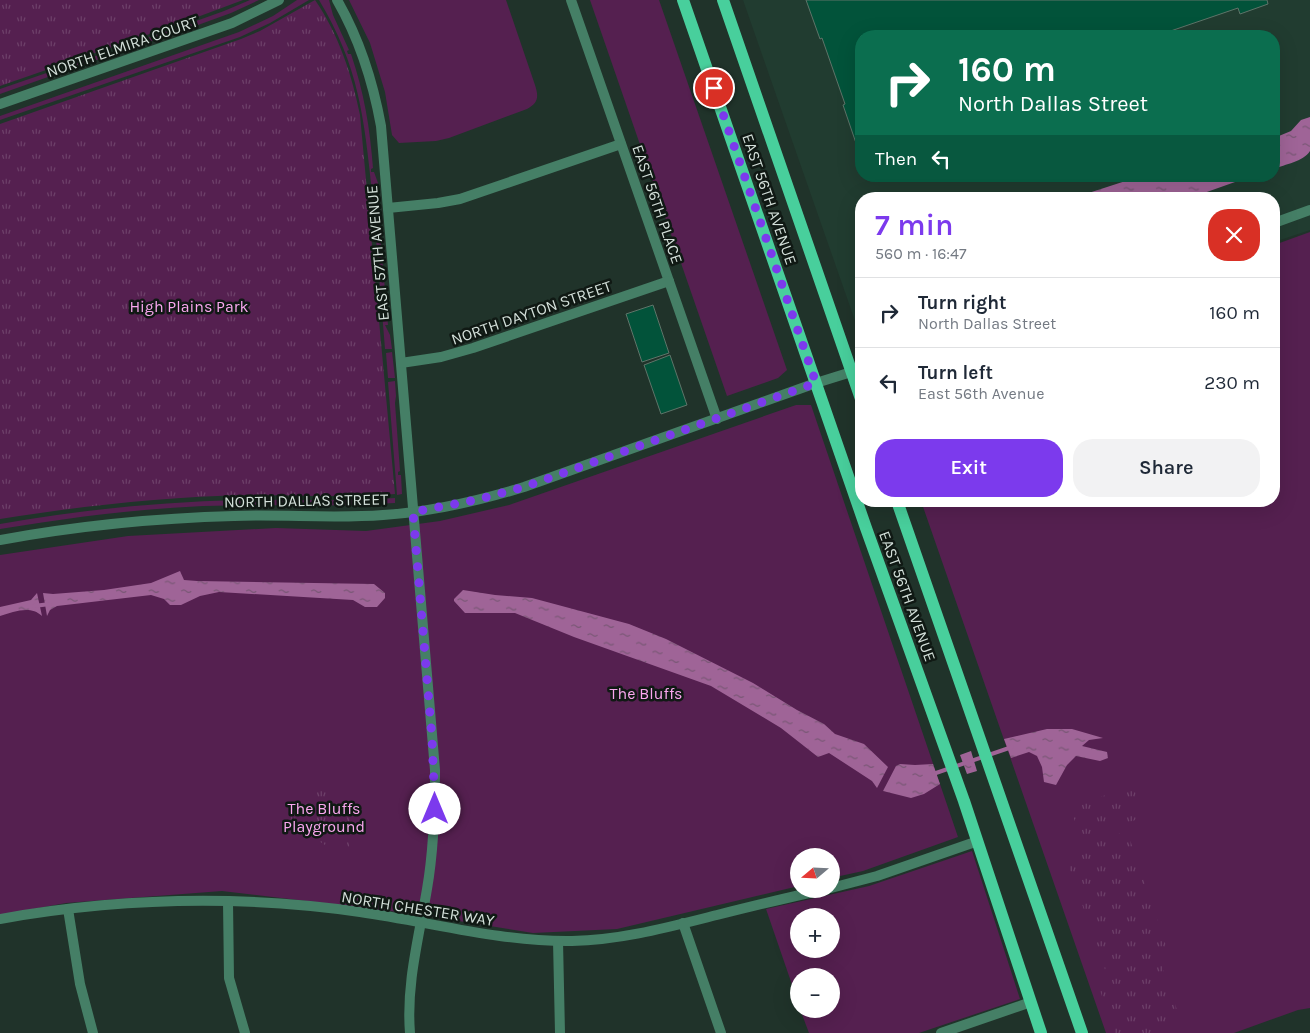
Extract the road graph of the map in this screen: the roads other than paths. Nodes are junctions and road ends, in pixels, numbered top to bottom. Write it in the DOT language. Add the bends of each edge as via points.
graph roads {
  1 [pos="279,0"];
  2 [pos="337,0"];
  3 [pos="571,0"];
  4 [pos="683,0"];
  5 [pos="723,0"];
  6 [pos="0,104"];
  7 [pos="621,144"];
  8 [pos="388,208"];
  9 [pos="1310,210"];
  10 [pos="1280,221"];
  11 [pos="669,281"];
  12 [pos="401,363"];
  13 [pos="855,365"];
  14 [pos="855,372"];
  15 [pos="816,383"];
  16 [pos="717,419"];
  17 [pos="855,492"];
  18 [pos="860,507"];
  19 [pos="898,507"];
  20 [pos="413,512"];
  21 [pos="0,540"];
  22 [pos="978,841"];
  23 [pos="840,886"];
  24 [pos="790,898"];
  25 [pos="228,902"];
  26 [pos="68,909"];
  27 [pos="0,919"];
  28 [pos="421,923"];
  29 [pos="683,923"];
  30 [pos="558,941"];
  31 [pos="1031,1002"];
  32 [pos="93,1033"];
  33 [pos="245,1033"];
  34 [pos="410,1033"];
  35 [pos="560,1033"];
  36 [pos="721,1033"];
  37 [pos="941,1033"];
  38 [pos="1041,1033"];
  39 [pos="1082,1033"];
  1 -- 6 [label="street, NORTH ELMIRA COURT" via="221,28"];
  2 -- 8 [label="street, EAST 57TH AVENUE" via="364,56 376,98"];
  3 -- 7 [label="street, EAST 56TH PLACE"];
  4 -- 15 [label="main road, EAST 56TH AVENUE"];
  5 -- 13 [label="main road, EAST 56TH AVENUE"];
  7 -- 8 [label="street" via="460,199"];
  7 -- 11 [label="street, EAST 56TH PLACE"];
  8 -- 12 [label="street, EAST 57TH AVENUE"];
  9 -- 10 [label="street"];
  11 -- 12 [label="street, NORTH DAYTON STREET" via="474,348"];
  11 -- 16 [label="street, EAST 56TH PLACE"];
  12 -- 20 [label="street, EAST 57TH AVENUE"];
  14 -- 15 [label="street, NORTH DALLAS STREET"];
  15 -- 16 [label="street, NORTH DALLAS STREET"];
  15 -- 17 [label="main road, EAST 56TH AVENUE"];
  16 -- 20 [label="street, NORTH DALLAS STREET" via="505,492"];
  18 -- 22 [label="main road, EAST 56TH AVENUE"];
  19 -- 39 [label="main road, EAST 56TH AVENUE"];
  20 -- 21 [label="street, NORTH DALLAS STREET" via="364,516 165,519"];
  20 -- 28 [label="street, EAST 57TH AVENUE" via="435,792 430,868"];
  22 -- 23 [label="street"];
  22 -- 31 [label="main road, EAST 56TH AVENUE"];
  24 -- 29 [label="street, NORTH CHESTER WAY"];
  25 -- 26 [label="street, NORTH CHESTER WAY" via="153,902"];
  25 -- 28 [label="street, NORTH CHESTER WAY" via="358,912"];
  25 -- 33 [label="street" via="229,978"];
  26 -- 27 [label="street, NORTH CHESTER WAY"];
  26 -- 32 [label="street" via="80,984"];
  28 -- 30 [label="street, NORTH CHESTER WAY" via="506,938"];
  28 -- 34 [label="street, EAST 57TH AVENUE" via="408,1000"];
  29 -- 30 [label="street, NORTH CHESTER WAY" via="609,938"];
  29 -- 36 [label="street"];
  30 -- 35 [label="street"];
  31 -- 37 [label="street"];
  31 -- 38 [label="main road, EAST 56TH AVENUE"];
}
